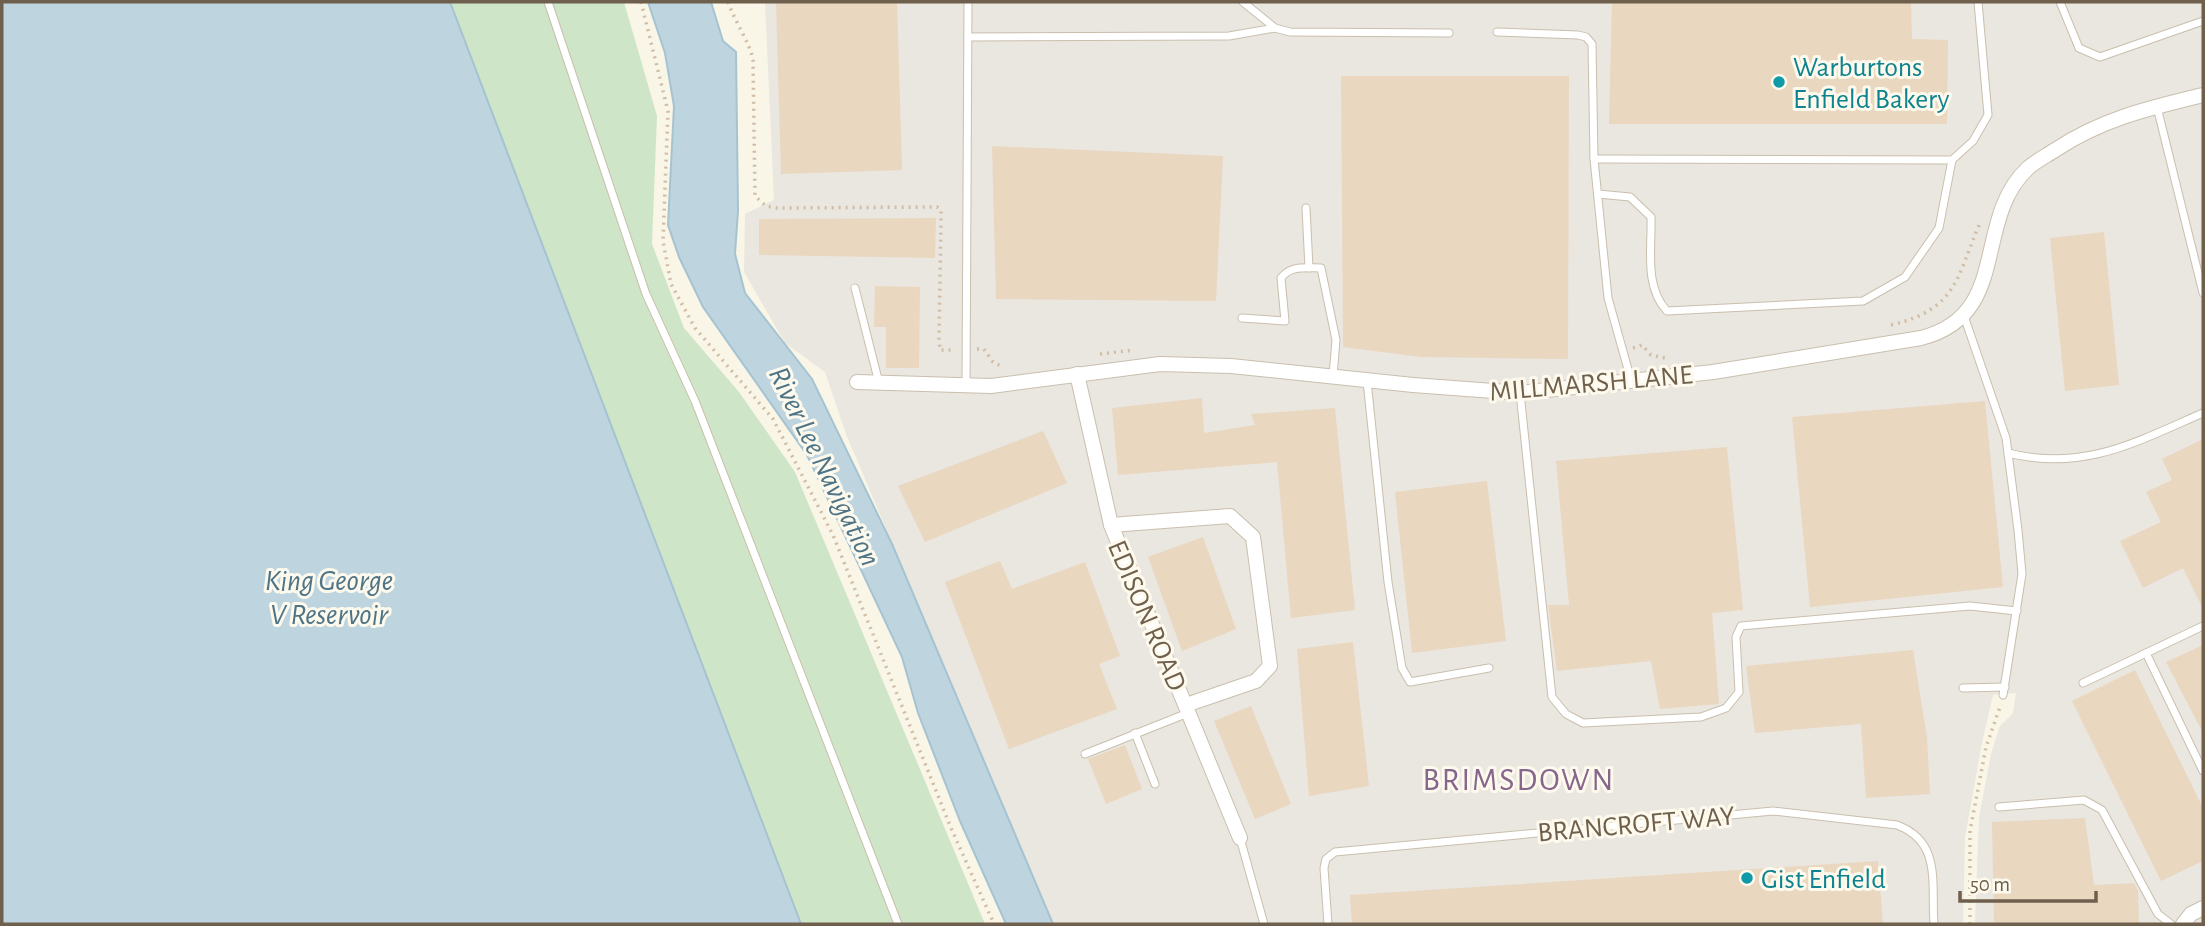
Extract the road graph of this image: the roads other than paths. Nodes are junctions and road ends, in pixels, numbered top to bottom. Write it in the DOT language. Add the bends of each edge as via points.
graph roads {
  1 [pos="548,2"];
  2 [pos="968,2"];
  3 [pos="1242,2"];
  4 [pos="1979,2"];
  5 [pos="2060,2"];
  6 [pos="2203,21"];
  7 [pos="1275,28"];
  8 [pos="1497,32"];
  9 [pos="1450,33"];
  10 [pos="968,37"];
  11 [pos="2203,95"];
  12 [pos="2156,106"];
  13 [pos="1594,159"];
  14 [pos="1952,160"];
  15 [pos="1598,194"];
  16 [pos="1306,208"];
  17 [pos="1309,268"];
  18 [pos="855,288"];
  19 [pos="2203,293"];
  20 [pos="1964,316"];
  21 [pos="1242,318"];
  22 [pos="1077,373"];
  23 [pos="1333,376"];
  24 [pos="1367,380"];
  25 [pos="1631,380"];
  26 [pos="857,382"];
  27 [pos="879,384"];
  28 [pos="966,386"];
  29 [pos="1520,393"];
  30 [pos="2203,414"];
  31 [pos="2008,453"];
  32 [pos="1111,525"];
  33 [pos="2017,611"];
  34 [pos="2203,626"];
  35 [pos="2146,653"];
  36 [pos="1489,668"];
  37 [pos="2082,683"];
  38 [pos="1963,688"];
  39 [pos="1187,709"];
  40 [pos="1135,733"];
  41 [pos="1086,754"];
  42 [pos="2203,771"];
  43 [pos="1155,784"];
  44 [pos="1999,807"];
  45 [pos="1240,838"];
  46 [pos="2203,908"];
  47 [pos="898,924"];
  48 [pos="1264,924"];
  49 [pos="1328,924"];
  50 [pos="1934,924"];
  51 [pos="2171,924"];
  52 [pos="2183,924"];
  1 -- 47 [label="lane" via="646,294 695,401"];
  2 -- 10 [label="lane"];
  3 -- 7 [label="lane"];
  4 -- 14 [label="lane" via="1988,115 1973,141"];
  5 -- 6 [label="lane" via="2080,48 2100,57"];
  7 -- 9 [label="lane" via="1290,32"];
  7 -- 10 [label="lane" via="1229,36"];
  8 -- 13 [label="lane" via="1578,35 1592,44"];
  10 -- 28 [label="lane"];
  11 -- 12 [label="street, MILLMARSH LANE"];
  12 -- 19 [label="lane"];
  12 -- 20 [label="street, MILLMARSH LANE" via="2093,126 2029,167 2006,199 1984,282"];
  13 -- 14 [label="lane"];
  13 -- 15 [label="lane"];
  14 -- 15 [label="lane" via="1940,228 1905,277 1863,301 1667,311 1656,300 1651,283 1651,217 1630,197"];
  15 -- 25 [label="lane" via="1608,298"];
  16 -- 17 [label="lane"];
  17 -- 21 [label="lane" via="1298,267 1281,278 1285,321"];
  17 -- 23 [label="lane" via="1321,268 1336,340"];
  18 -- 27 [label="lane"];
  20 -- 25 [label="street, MILLMARSH LANE" via="1936,334 1884,346"];
  20 -- 31 [label="lane"];
  22 -- 23 [label="street, MILLMARSH LANE" via="1160,364"];
  22 -- 28 [label="street, MILLMARSH LANE" via="1023,383"];
  22 -- 32 [label="street, EDISON ROAD"];
  23 -- 24 [label="street, MILLMARSH LANE"];
  24 -- 29 [label="street, MILLMARSH LANE"];
  24 -- 36 [label="lane" via="1388,582 1402,668 1410,682"];
  25 -- 29 [label="street, MILLMARSH LANE"];
  26 -- 27 [label="street, MILLMARSH LANE"];
  27 -- 28 [label="street, MILLMARSH LANE"];
  29 -- 33 [label="lane" via="1552,697 1566,714 1583,723 1701,717 1726,708 1739,692 1736,637 1741,626 1970,606"];
  30 -- 31 [label="lane" via="2128,446 2063,462"];
  31 -- 33 [label="lane" via="2022,574"];
  32 -- 39 [label="street, EDISON ROAD"];
  32 -- 39 [label="street, EDISON ROAD" via="1230,516 1253,537 1270,666 1256,681"];
  33 -- 38 [label="lane" via="2004,691"];
  34 -- 35 [label="lane"];
  35 -- 37 [label="lane"];
  35 -- 42 [label="lane"];
  39 -- 40 [label="lane"];
  39 -- 45 [label="street, EDISON ROAD"];
  40 -- 41 [label="lane"];
  40 -- 43 [label="lane"];
  44 -- 51 [label="lane" via="2084,800 2102,810 2158,914"];
  45 -- 48 [label="lane"];
  46 -- 52 [label="street"];
  49 -- 50 [label="lane, BRANCROFT WAY" via="1324,868 1335,852 1773,811 1897,825 1915,832 1930,850"];
}
